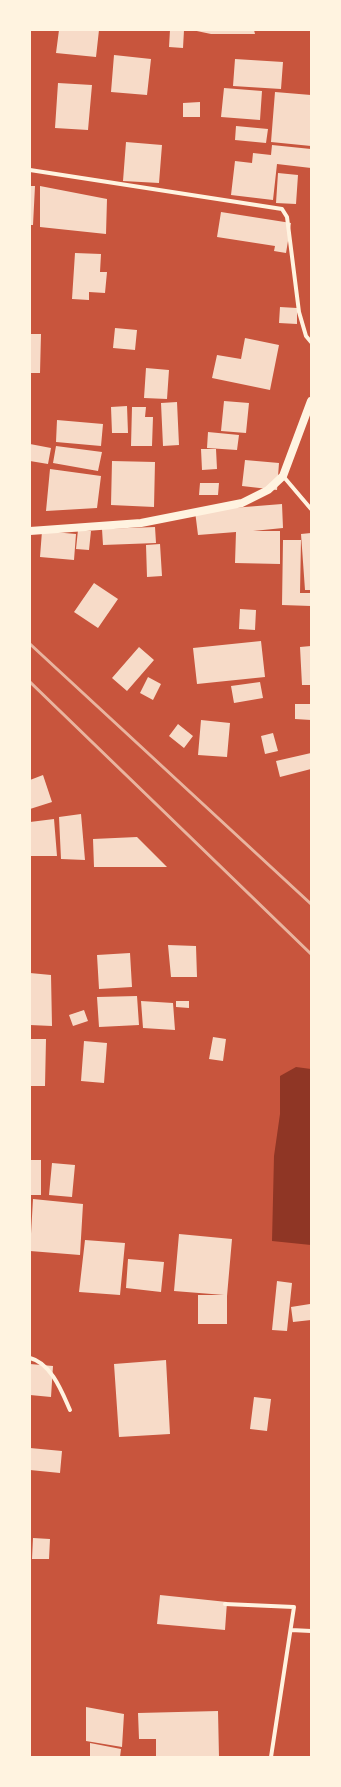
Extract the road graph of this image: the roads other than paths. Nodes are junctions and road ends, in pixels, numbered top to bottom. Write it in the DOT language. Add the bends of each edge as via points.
graph roads {
  1 [pos="30,170"];
  2 [pos="311,342"];
  3 [pos="311,401"];
  4 [pos="283,476"];
  5 [pos="311,510"];
  6 [pos="30,532"];
  7 [pos="30,1358"];
  8 [pos="70,1410"];
  9 [pos="225,1604"];
  10 [pos="291,1630"];
  11 [pos="311,1631"];
  12 [pos="271,1757"];
  1 -- 2 [label="street" via="282,209 287,217 299,312 306,336"];
  3 -- 4 [label="main road"];
  4 -- 5 [label="street"];
  4 -- 6 [label="main road" via="268,490 242,503 141,523"];
  7 -- 8 [label="street" via="48,1369"];
  9 -- 10 [label="street" via="294,1607"];
  10 -- 11 [label="street"];
  10 -- 12 [label="street"];
}
